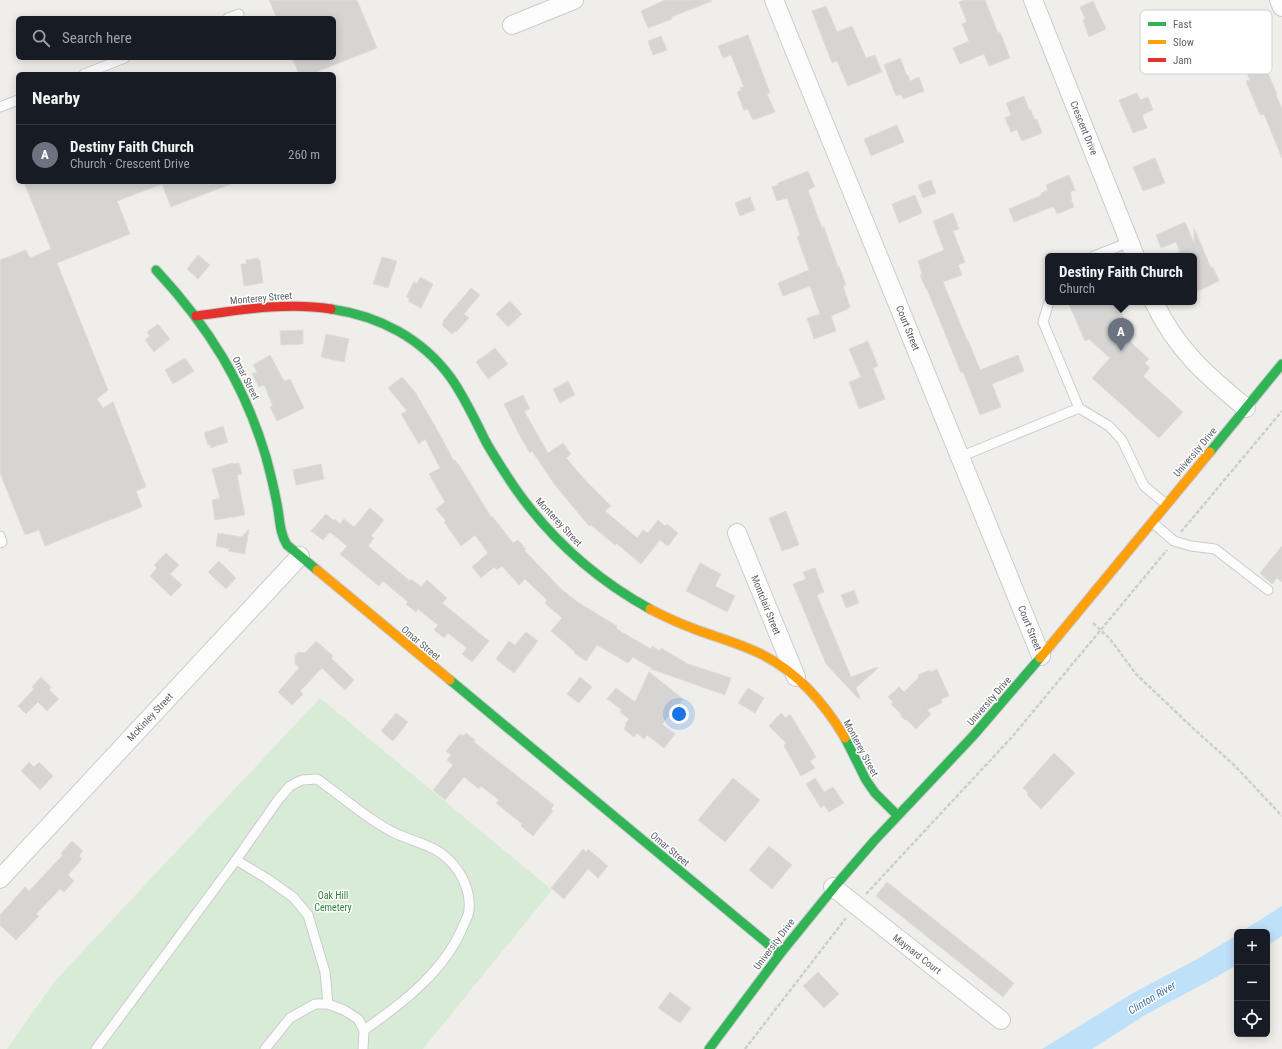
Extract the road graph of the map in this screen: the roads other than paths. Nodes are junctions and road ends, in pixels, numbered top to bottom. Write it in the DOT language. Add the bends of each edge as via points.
graph roads {
  1 [pos="574,0"];
  2 [pos="774,0"];
  3 [pos="1033,0"];
  4 [pos="1279,0"];
  5 [pos="1282,7"];
  6 [pos="239,14"];
  7 [pos="234,16"];
  8 [pos="512,24"];
  9 [pos="120,60"];
  10 [pos="89,72"];
  11 [pos="16,101"];
  12 [pos="0,107"];
  13 [pos="1132,249"];
  14 [pos="1110,253"];
  15 [pos="156,270"];
  16 [pos="1048,305"];
  17 [pos="1156,305"];
  18 [pos="196,316"];
  19 [pos="1282,364"];
  20 [pos="1079,408"];
  21 [pos="1246,408"];
  22 [pos="960,457"];
  23 [pos="1166,504"];
  24 [pos="1152,522"];
  25 [pos="737,533"];
  26 [pos="0,536"];
  27 [pos="0,543"];
  28 [pos="300,556"];
  29 [pos="1268,590"];
  30 [pos="1042,656"];
  31 [pos="796,677"];
  32 [pos="897,815"];
  33 [pos="236,860"];
  34 [pos="0,879"];
  35 [pos="833,887"];
  36 [pos="780,954"];
  37 [pos="328,1004"];
  38 [pos="1001,1020"];
  39 [pos="364,1030"];
  40 [pos="96,1049"];
  41 [pos="265,1049"];
  42 [pos="363,1049"];
  43 [pos="709,1049"];
  1 -- 8 [label="street"];
  2 -- 22 [label="street, Court Street"];
  3 -- 13 [label="street, Crescent Drive"];
  4 -- 5 [label="street"];
  6 -- 7 [label="lane"];
  9 -- 10 [label="lane"];
  11 -- 12 [label="lane"];
  13 -- 14 [label="lane"];
  15 -- 18 [label="street, Omar Street"];
  16 -- 20 [label="lane" via="1043,322"];
  17 -- 21 [label="street" via="1171,333 1187,354"];
  18 -- 28 [label="street, Omar Street" via="228,367 251,413 269,465 283,538"];
  18 -- 31 [label="street, Monterey Street" via="272,306 312,306 364,316 403,333 429,352 446,370 514,486 566,548 626,593 657,612 686,626 760,653"];
  19 -- 21 [label="street, University Drive"];
  20 -- 22 [label="lane"];
  20 -- 23 [label="lane" via="1110,426 1122,440 1144,486"];
  21 -- 23 [label="street, University Drive"];
  22 -- 30 [label="street, Court Street"];
  23 -- 24 [label="street, University Drive"];
  24 -- 29 [label="lane" via="1174,541 1215,549"];
  24 -- 30 [label="street, University Drive"];
  25 -- 31 [label="street, Montclair Street"];
  26 -- 27 [label="lane"];
  28 -- 34 [label="street, McKinley Street"];
  28 -- 36 [label="street, Omar Street"];
  30 -- 32 [label="street, University Drive" via="993,713"];
  31 -- 32 [label="street, Monterey Street" via="826,708 846,740 867,783"];
  32 -- 35 [label="street, University Drive"];
  33 -- 37 [label="lane" via="293,897 308,915 325,972"];
  33 -- 39 [label="lane" via="290,786 302,780 317,779 371,820 447,857 459,870 467,889 469,911 452,950 417,990"];
  33 -- 40 [label="lane"];
  35 -- 36 [label="street, University Drive"];
  35 -- 38 [label="street, Maynard Court"];
  36 -- 43 [label="street, University Drive"];
  37 -- 39 [label="lane" via="358,1019"];
  37 -- 41 [label="lane" via="315,1004 290,1018"];
  39 -- 42 [label="lane"];
}
